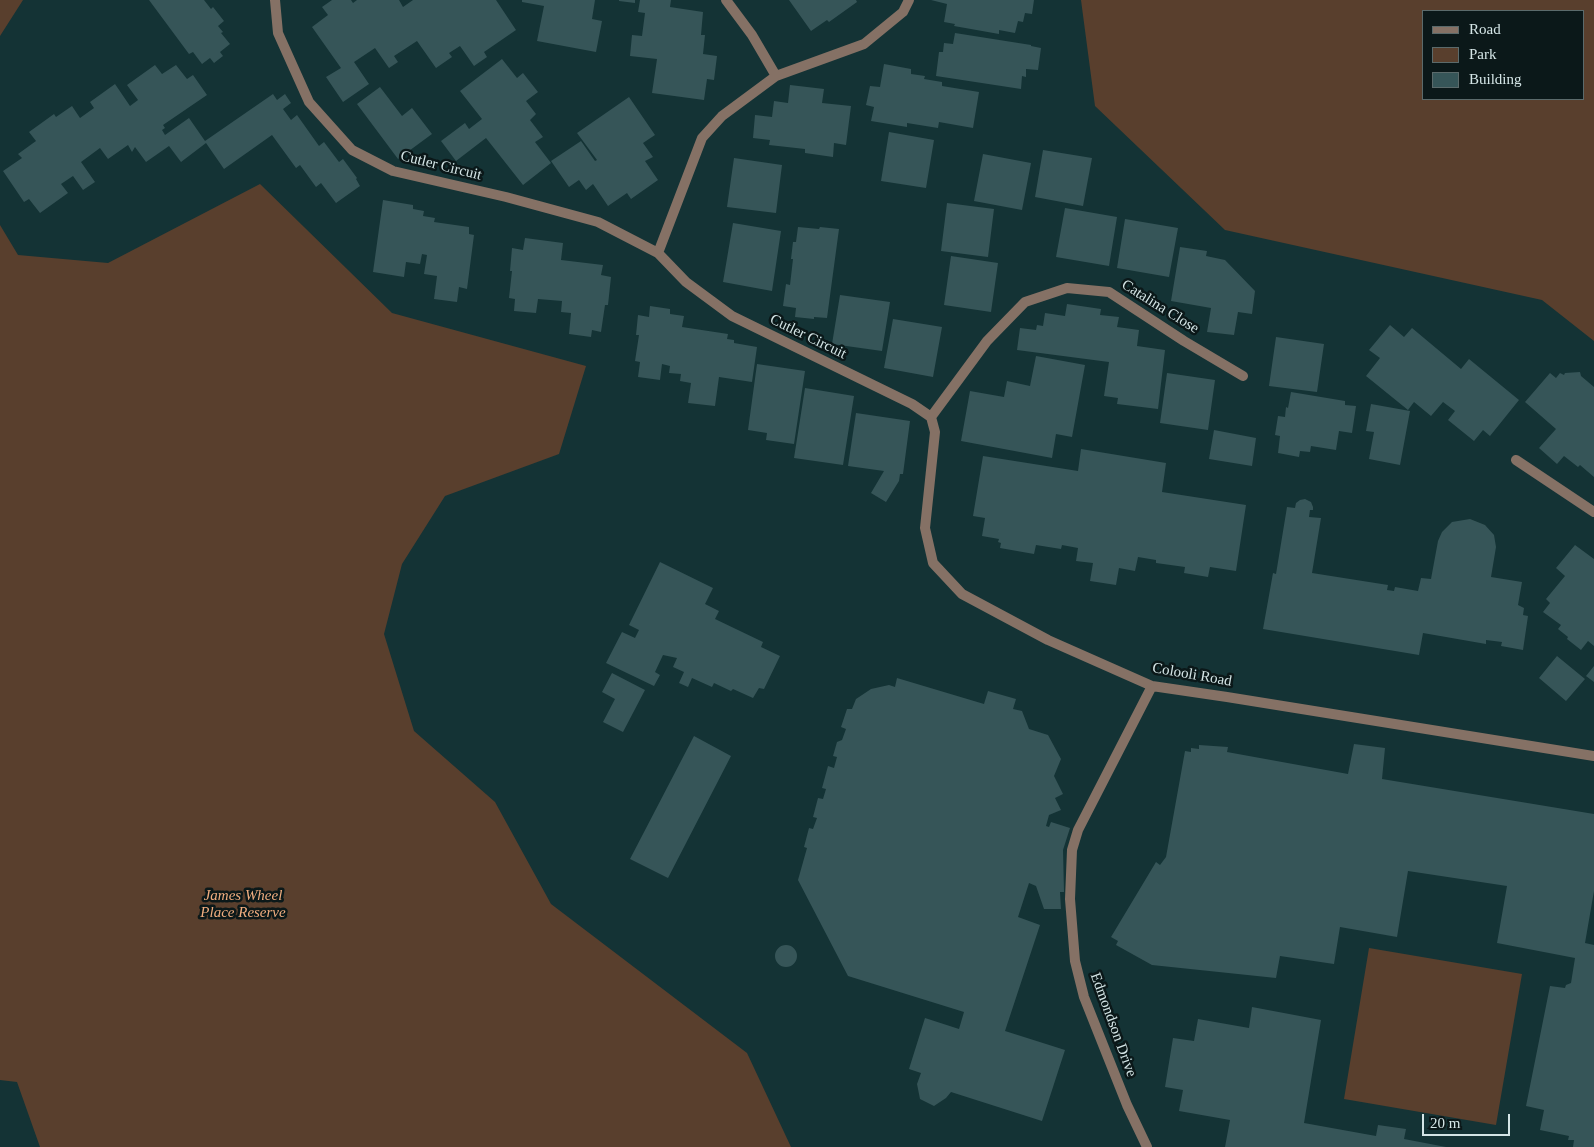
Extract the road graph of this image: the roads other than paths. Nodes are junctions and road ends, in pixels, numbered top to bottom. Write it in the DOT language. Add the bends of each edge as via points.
graph roads {
  1 [pos="275,0"];
  2 [pos="726,0"];
  3 [pos="909,0"];
  4 [pos="776,76"];
  5 [pos="658,253"];
  6 [pos="1243,376"];
  7 [pos="930,417"];
  8 [pos="1516,460"];
  9 [pos="1594,512"];
  10 [pos="1152,686"];
  11 [pos="1594,756"];
  12 [pos="1147,1147"];
  1 -- 5 [label="street, Cutler Circuit" via="278,33 309,102 352,150 393,171 598,222"];
  2 -- 4 [label="street"];
  3 -- 4 [label="street" via="902,12 864,44"];
  4 -- 5 [label="street" via="722,116 702,138"];
  5 -- 7 [label="street, Cutler Circuit" via="686,282 732,316 912,404"];
  6 -- 7 [label="street, Catalina Close" via="1109,292 1067,288 1025,302 987,341"];
  7 -- 10 [label="street, Colooli Road" via="935,432 935,448 925,528 933,563 962,594 1048,640"];
  8 -- 9 [label="street"];
  10 -- 11 [label="street, Colooli Road"];
  10 -- 12 [label="street, Edmondson Drive" via="1078,830 1072,850 1070,900 1075,961 1084,997"];
}
